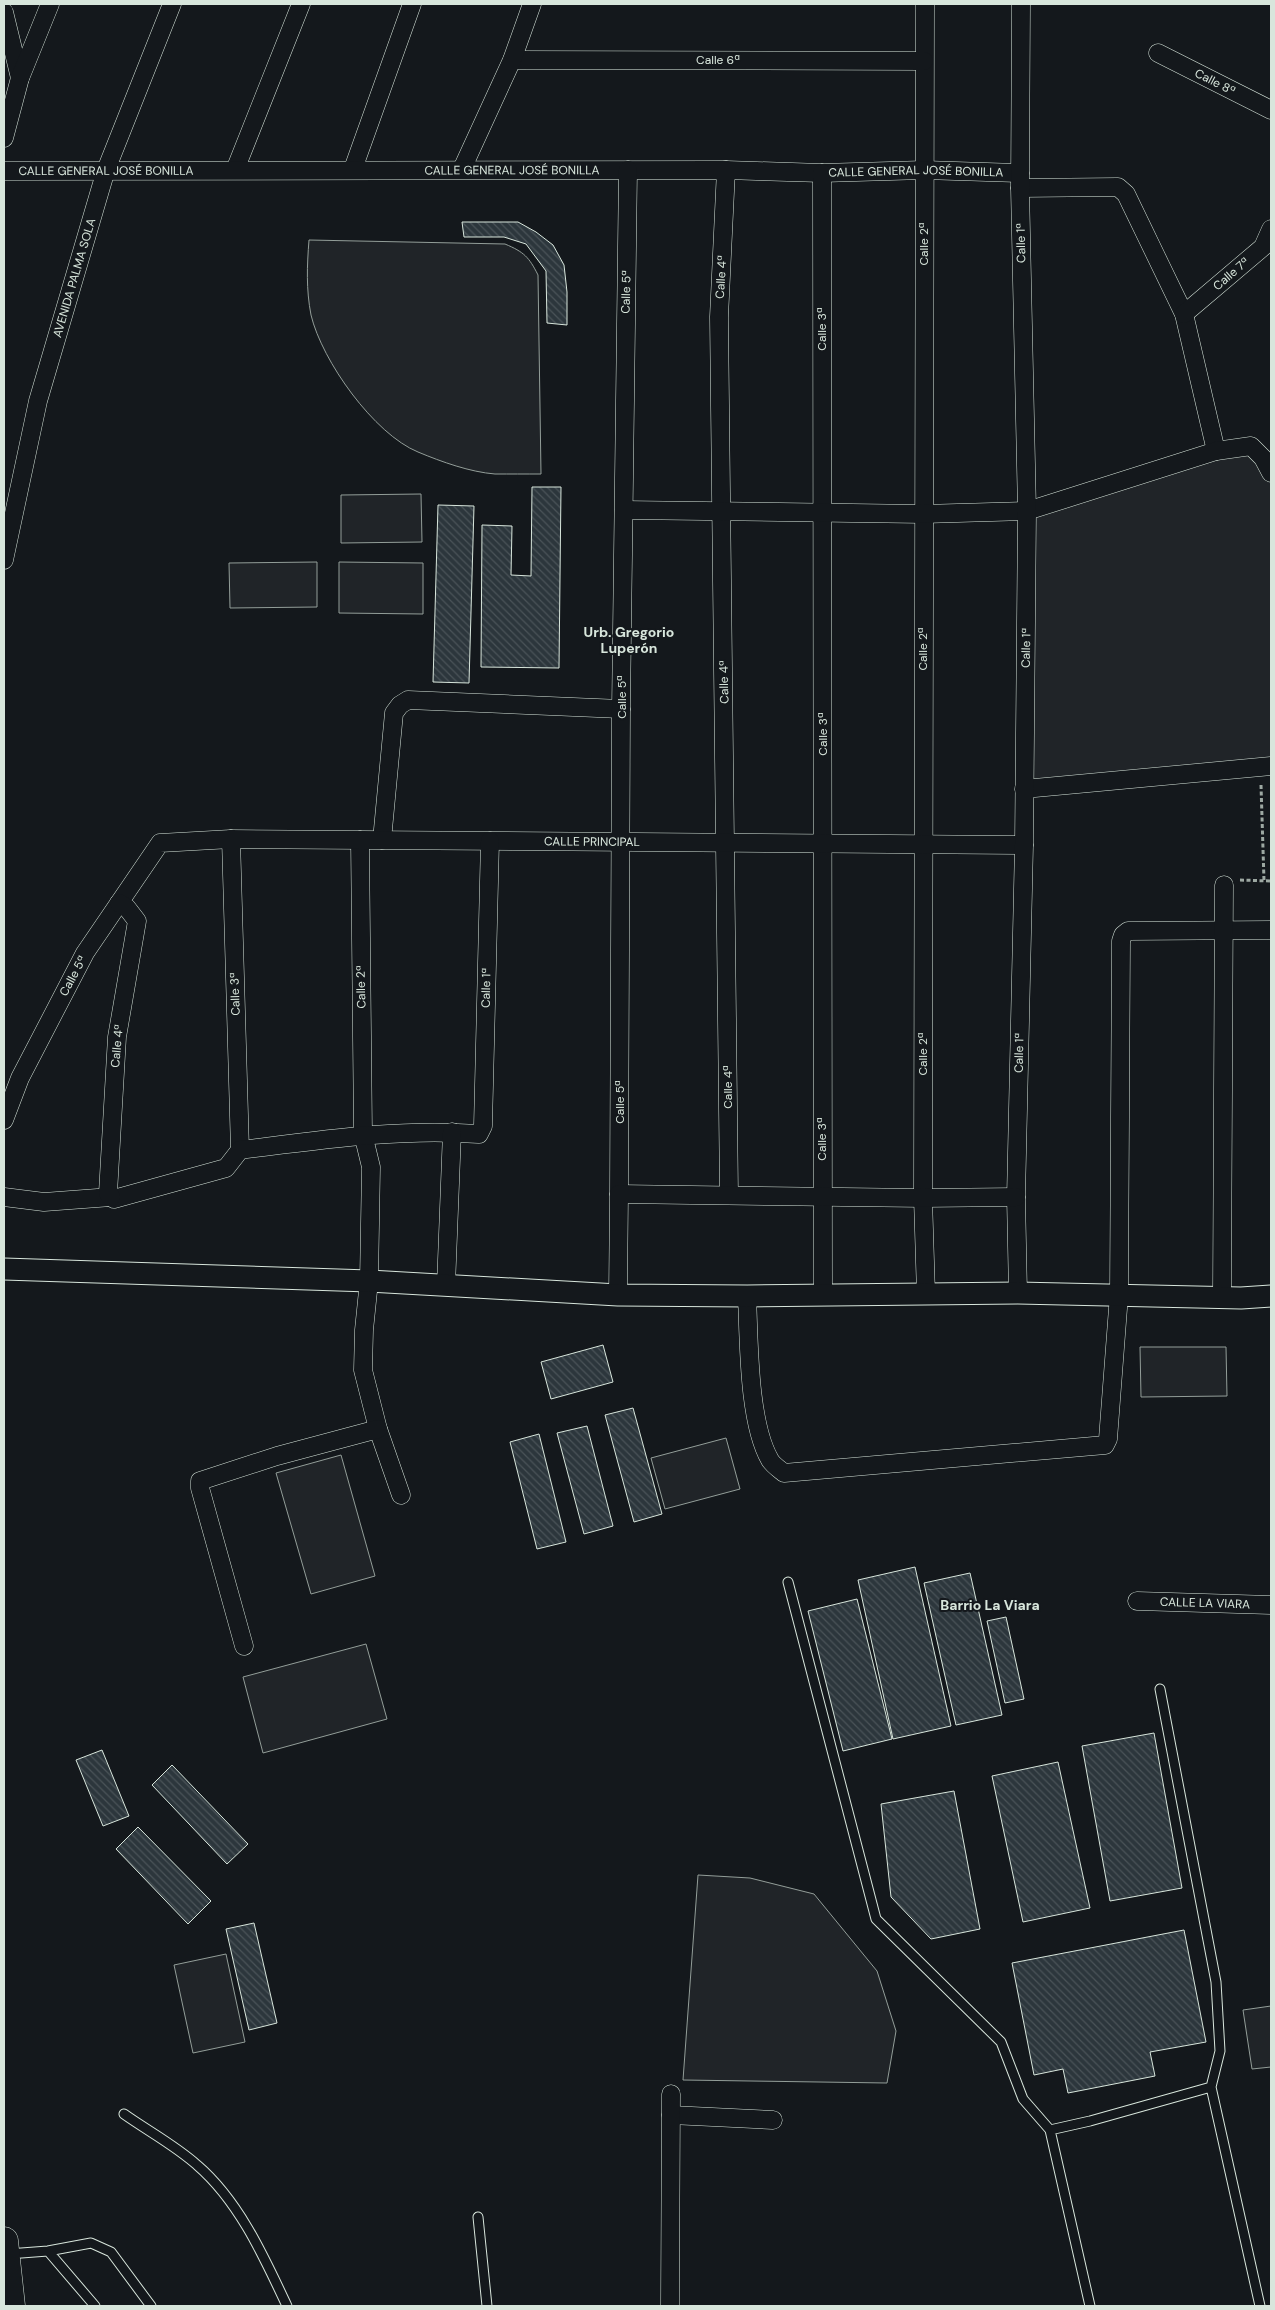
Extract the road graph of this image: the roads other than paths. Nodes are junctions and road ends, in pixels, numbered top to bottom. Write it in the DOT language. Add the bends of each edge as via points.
graph roads {
  1 [pos="50,4"];
  2 [pos="172,4"];
  3 [pos="301,4"];
  4 [pos="412,4"];
  5 [pos="532,4"];
  6 [pos="925,4"];
  7 [pos="1021,4"];
  8 [pos="4,12"];
  9 [pos="1158,53"];
  10 [pos="512,60"];
  11 [pos="924,61"];
  12 [pos="20,78"];
  13 [pos="1271,110"];
  14 [pos="4,138"];
  15 [pos="353,169"];
  16 [pos="462,169"];
  17 [pos="106,170"];
  18 [pos="235,170"];
  19 [pos="628,170"];
  20 [pos="726,170"];
  21 [pos="924,170"];
  22 [pos="4,171"];
  23 [pos="822,173"];
  24 [pos="1020,181"];
  25 [pos="1271,229"];
  26 [pos="1184,314"];
  27 [pos="1216,451"];
  28 [pos="1271,473"];
  29 [pos="624,510"];
  30 [pos="722,511"];
  31 [pos="1027,511"];
  32 [pos="822,512"];
  33 [pos="923,514"];
  34 [pos="4,560"];
  35 [pos="621,708"];
  36 [pos="1266,766"];
  37 [pos="1024,789"];
  38 [pos="231,839"];
  39 [pos="360,840"];
  40 [pos="382,840"];
  41 [pos="490,841"];
  42 [pos="160,842"];
  43 [pos="622,842"];
  44 [pos="726,842"];
  45 [pos="823,843"];
  46 [pos="923,844"];
  47 [pos="1024,845"];
  48 [pos="1224,885"];
  49 [pos="119,903"];
  50 [pos="1225,930"];
  51 [pos="1271,930"];
  52 [pos="4,1120"];
  53 [pos="452,1132"];
  54 [pos="363,1134"];
  55 [pos="240,1150"];
  56 [pos="619,1194"];
  57 [pos="729,1195"];
  58 [pos="4,1196"];
  59 [pos="822,1196"];
  60 [pos="111,1197"];
  61 [pos="1016,1197"];
  62 [pos="923,1198"];
  63 [pos="4,1269"];
  64 [pos="369,1281"];
  65 [pos="446,1286"];
  66 [pos="1018,1293"];
  67 [pos="926,1294"];
  68 [pos="618,1295"];
  69 [pos="823,1295"];
  70 [pos="1120,1295"];
  71 [pos="746,1296"];
  72 [pos="1271,1296"];
  73 [pos="1222,1297"];
  74 [pos="378,1429"];
  75 [pos="401,1495"];
  76 [pos="788,1582"];
  77 [pos="1137,1601"];
  78 [pos="1271,1605"];
  79 [pos="244,1646"];
  80 [pos="1160,1689"];
  81 [pos="1211,2087"];
  82 [pos="671,2094"];
  83 [pos="124,2114"];
  84 [pos="671,2115"];
  85 [pos="773,2120"];
  86 [pos="1050,2130"];
  87 [pos="478,2217"];
  88 [pos="5,2248"];
  89 [pos="48,2251"];
  90 [pos="11,2306"];
  91 [pos="27,2306"];
  92 [pos="95,2306"];
  93 [pos="151,2306"];
  94 [pos="287,2306"];
  95 [pos="487,2306"];
  96 [pos="670,2306"];
  97 [pos="1090,2306"];
  98 [pos="1260,2306"];
  1 -- 12 [label="street"];
  2 -- 17 [label="street, AVENIDA PALMA SOLA"];
  3 -- 18 [label="street"];
  4 -- 15 [label="street"];
  5 -- 10 [label="street"];
  6 -- 11 [label="street, Calle 2ª"];
  7 -- 24 [label="street, Calle 1ª"];
  8 -- 12 [label="street"];
  9 -- 13 [label="street, Calle 8ª"];
  10 -- 11 [label="street, Calle 6ª"];
  10 -- 16 [label="street"];
  11 -- 21 [label="street, Calle 2ª"];
  12 -- 14 [label="street"];
  15 -- 16 [label="street, CALLE GENERAL JOSÉ BONILLA"];
  15 -- 18 [label="street, CALLE GENERAL JOSÉ BONILLA"];
  16 -- 19 [label="street, CALLE GENERAL JOSÉ BONILLA"];
  17 -- 18 [label="street, CALLE GENERAL JOSÉ BONILLA"];
  17 -- 22 [label="street, CALLE GENERAL JOSÉ BONILLA"];
  17 -- 34 [label="street, AVENIDA PALMA SOLA" via="38,401"];
  19 -- 20 [label="street, CALLE GENERAL JOSÉ BONILLA"];
  19 -- 29 [label="street, Calle 5ª"];
  20 -- 23 [label="street, CALLE GENERAL JOSÉ BONILLA"];
  20 -- 30 [label="street, Calle 4ª" via="719,317"];
  21 -- 23 [label="street, CALLE GENERAL JOSÉ BONILLA"];
  21 -- 24 [label="street, CALLE GENERAL JOSÉ BONILLA"];
  21 -- 33 [label="street, Calle 2ª"];
  23 -- 32 [label="street, Calle 3ª"];
  24 -- 26 [label="street, CALLE GENERAL JOSÉ BONILLA" via="1118,187 1126,194"];
  24 -- 31 [label="street, Calle 1ª"];
  25 -- 26 [label="street, Calle 7ª" via="1263,247"];
  26 -- 27 [label="street, CALLE GENERAL JOSÉ BONILLA"];
  27 -- 28 [label="street" via="1251,446"];
  27 -- 31 [label="street"];
  29 -- 30 [label="street"];
  29 -- 35 [label="street, Calle 5ª"];
  30 -- 32 [label="street"];
  30 -- 44 [label="street, Calle 4ª"];
  31 -- 33 [label="street"];
  31 -- 37 [label="street, Calle 1ª"];
  32 -- 33 [label="street"];
  32 -- 45 [label="street, Calle 3ª"];
  33 -- 46 [label="street, Calle 2ª"];
  35 -- 40 [label="street" via="408,700 394,713"];
  35 -- 43 [label="street, Calle 5ª"];
  36 -- 37 [label="street"];
  37 -- 47 [label="street, Calle 1ª"];
  38 -- 39 [label="street, CALLE PRINCIPAL"];
  38 -- 42 [label="street, CALLE PRINCIPAL"];
  38 -- 55 [label="street, Calle 3ª"];
  39 -- 40 [label="street, CALLE PRINCIPAL"];
  39 -- 54 [label="street, Calle 2ª"];
  40 -- 41 [label="street, CALLE PRINCIPAL"];
  41 -- 43 [label="street, CALLE PRINCIPAL"];
  41 -- 53 [label="street, Calle 1ª" via="483,1126 479,1134"];
  42 -- 49 [label="street, Calle 5ª"];
  43 -- 44 [label="street, CALLE PRINCIPAL"];
  43 -- 56 [label="street, Calle 5ª"];
  44 -- 45 [label="street, CALLE PRINCIPAL"];
  44 -- 57 [label="street, Calle 4ª"];
  45 -- 46 [label="street, CALLE PRINCIPAL"];
  45 -- 59 [label="street, Calle 3ª"];
  46 -- 47 [label="street, CALLE PRINCIPAL"];
  46 -- 62 [label="street, Calle 2ª"];
  47 -- 61 [label="street, Calle 1ª"];
  48 -- 50 [label="street"];
  49 -- 52 [label="street, Calle 5ª" via="85,953 20,1078"];
  49 -- 60 [label="street, Calle 4ª" via="128,908 137,921 117,1037 108,1193"];
  50 -- 51 [label="street"];
  50 -- 70 [label="street" via="1128,931 1121,940"];
  50 -- 73 [label="street"];
  53 -- 54 [label="street"];
  53 -- 65 [label="street"];
  54 -- 55 [label="street"];
  54 -- 64 [label="street, Calle 2ª" via="371,1167"];
  55 -- 60 [label="street" via="226,1168 114,1199"];
  56 -- 57 [label="street"];
  56 -- 68 [label="street, Calle 5ª"];
  57 -- 59 [label="street"];
  58 -- 60 [label="street" via="44,1202"];
  59 -- 62 [label="street"];
  59 -- 69 [label="street, Calle 3ª"];
  61 -- 62 [label="street"];
  61 -- 66 [label="street, Calle 1ª"];
  62 -- 67 [label="street, Calle 2ª"];
  63 -- 64 [label="street"];
  64 -- 65 [label="street"];
  64 -- 74 [label="street, Calle 2ª" via="363,1370"];
  65 -- 68 [label="street"];
  66 -- 67 [label="street"];
  66 -- 70 [label="street"];
  67 -- 69 [label="street"];
  68 -- 71 [label="street"];
  69 -- 71 [label="street"];
  70 -- 71 [label="street" via="1105,1445 784,1473 770,1461 760,1434 751,1378"];
  70 -- 73 [label="street"];
  72 -- 73 [label="street"];
  74 -- 75 [label="street, Calle 2ª"];
  74 -- 79 [label="street" via="200,1481"];
  76 -- 86 [label="lane" via="876,1919 1000,2042 1023,2099"];
  77 -- 78 [label="street, CALLE LA VIARA"];
  80 -- 81 [label="lane" via="1216,1982 1220,2051"];
  81 -- 86 [label="lane"];
  81 -- 98 [label="lane"];
  82 -- 84 [label="street"];
  83 -- 94 [label="lane" via="197,2165 234,2207 263,2254"];
  84 -- 85 [label="street"];
  84 -- 96 [label="street"];
  86 -- 97 [label="lane"];
  87 -- 95 [label="lane"];
  88 -- 89 [label="lane"];
  88 -- 90 [label="main road"];
  88 -- 91 [label="main road"];
  89 -- 92 [label="lane"];
  89 -- 93 [label="lane" via="91,2243 111,2252"];
}
